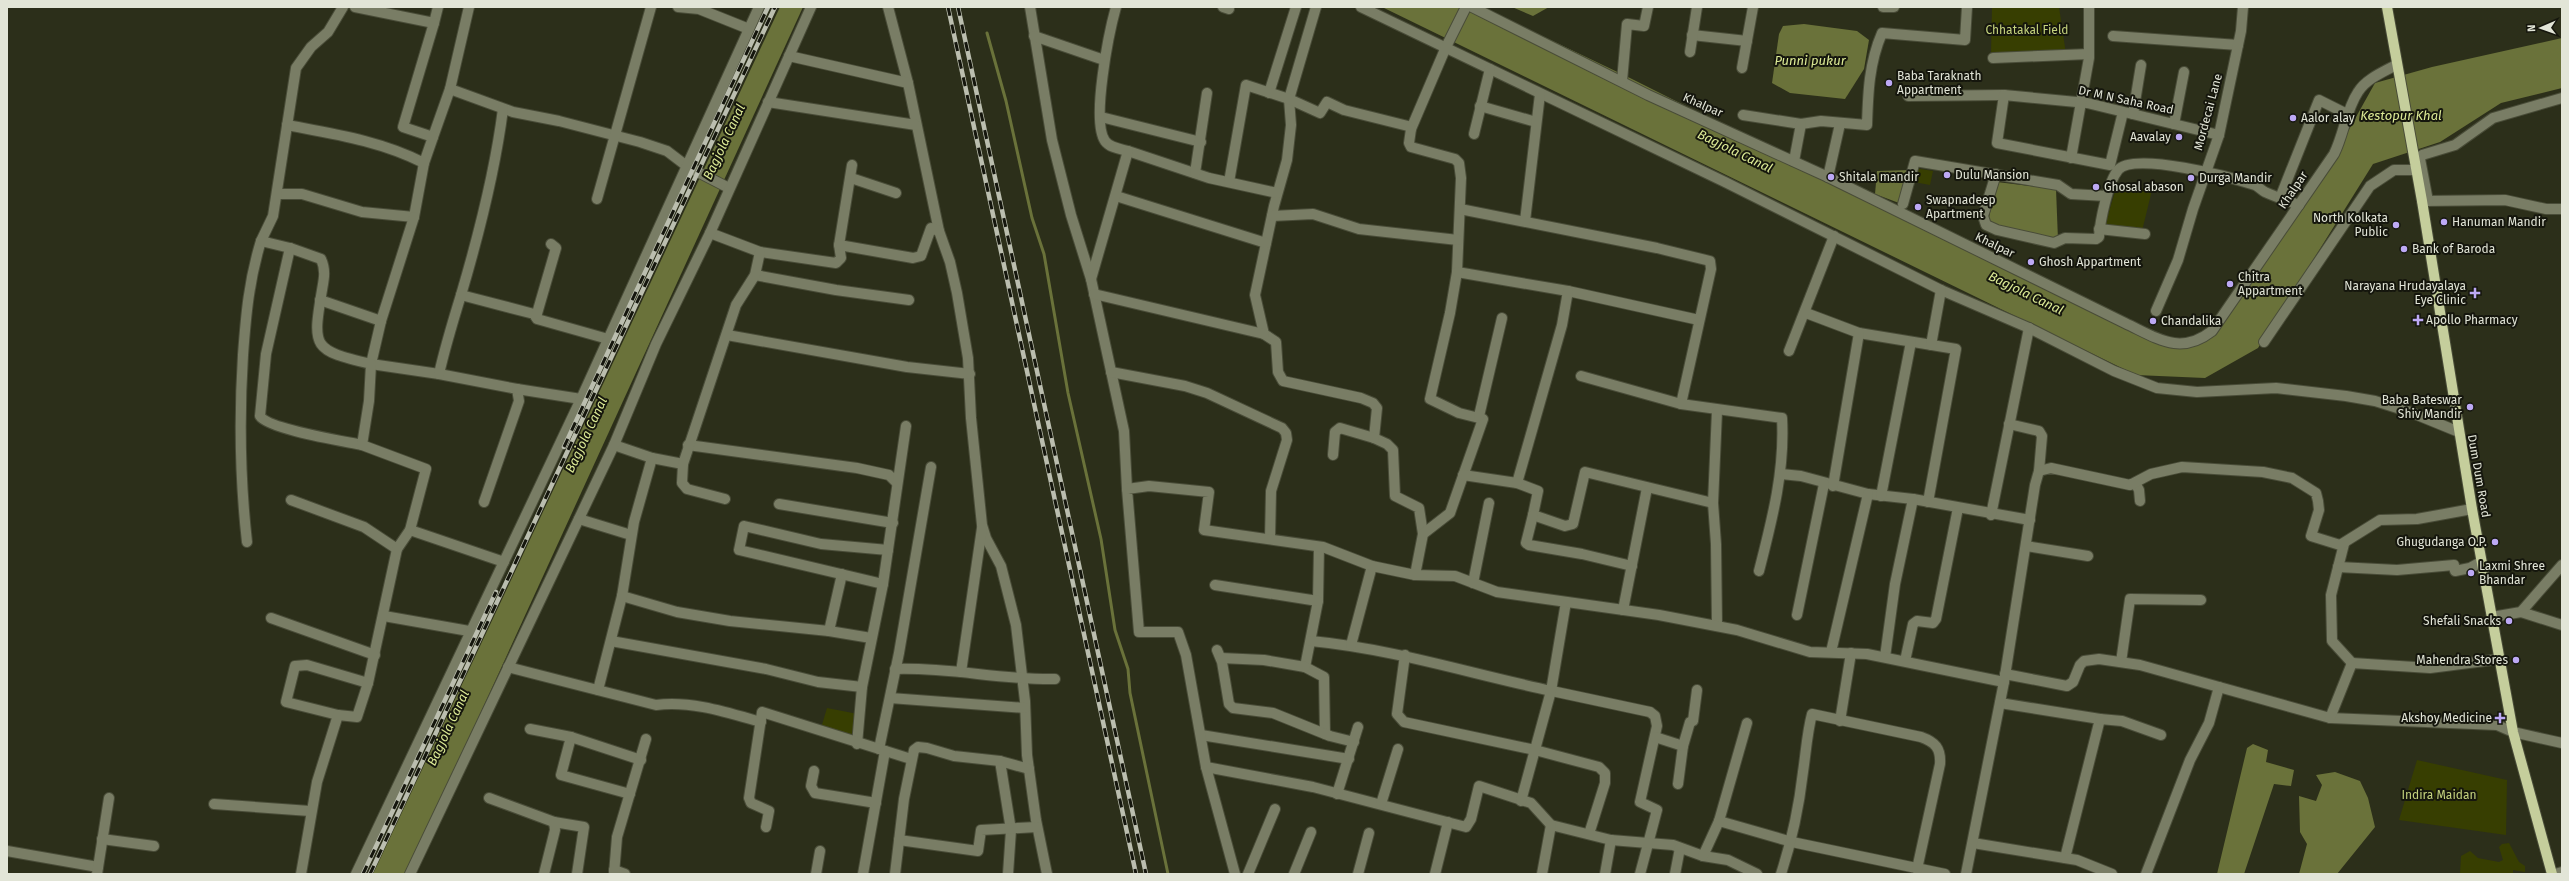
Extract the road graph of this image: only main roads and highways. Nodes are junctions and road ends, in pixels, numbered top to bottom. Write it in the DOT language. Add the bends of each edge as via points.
graph roads {
  1 [pos="2386,7"];
  2 [pos="2552,874"];
  1 -- 2 [label="main road, Dum Dum Road" via="2415,167 2425,201 2458,432 2513,732"];
}
